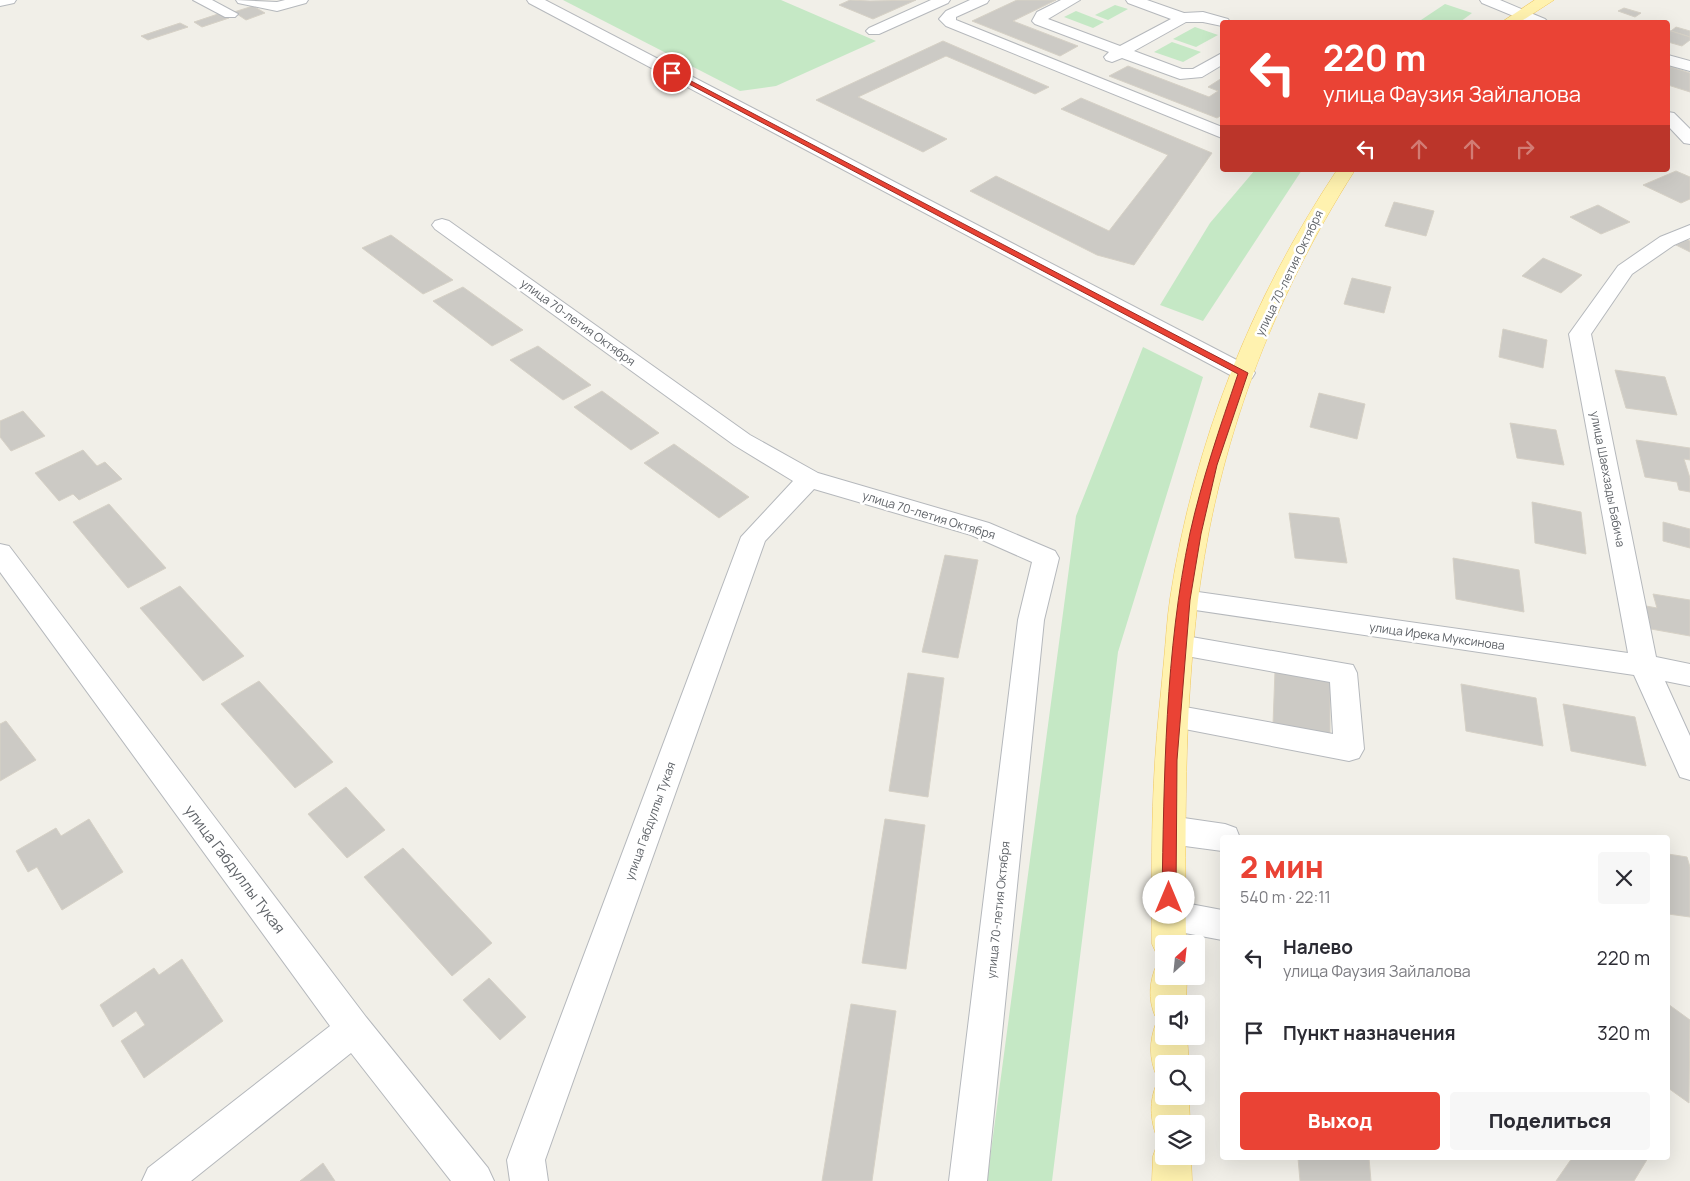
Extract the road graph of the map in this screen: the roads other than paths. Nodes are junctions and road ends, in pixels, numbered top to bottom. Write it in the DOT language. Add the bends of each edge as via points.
graph roads {
  1 [pos="9,0"];
  2 [pos="200,0"];
  3 [pos="243,0"];
  4 [pos="301,0"];
  5 [pos="534,0"];
  6 [pos="942,0"];
  7 [pos="982,0"];
  8 [pos="1073,0"];
  9 [pos="1133,0"];
  10 [pos="1487,0"];
  11 [pos="1546,0"];
  12 [pos="0,2"];
  13 [pos="230,14"];
  14 [pos="1183,18"];
  15 [pos="1516,19"];
  16 [pos="1220,21"];
  17 [pos="874,31"];
  18 [pos="1121,52"];
  19 [pos="1220,59"];
  20 [pos="1670,61"];
  21 [pos="1690,66"];
  22 [pos="1078,75"];
  23 [pos="1670,119"];
  24 [pos="1220,132"];
  25 [pos="1690,139"];
  26 [pos="1345,172"];
  27 [pos="442,225"];
  28 [pos="1689,232"];
  29 [pos="1244,373"];
  30 [pos="809,480"];
  31 [pos="0,553"];
  32 [pos="1184,600"];
  33 [pos="1180,646"];
  34 [pos="1644,666"];
  35 [pos="1690,675"];
  36 [pos="1174,717"];
  37 [pos="1690,768"];
  38 [pos="1170,830"];
  39 [pos="1220,837"];
  40 [pos="1220,925"];
  41 [pos="1169,929"];
  42 [pos="354,1029"];
  43 [pos="1172,1165"];
  44 [pos="161,1181"];
  45 [pos="475,1181"];
  46 [pos="530,1181"];
  47 [pos="968,1181"];
  48 [pos="1172,1181"];
  1 -- 12 [label="street"];
  2 -- 13 [label="street"];
  3 -- 4 [label="street" via="277,7"];
  5 -- 29 [label="street"];
  6 -- 17 [label="street"];
  7 -- 22 [label="street" via="948,16 947,20"];
  8 -- 18 [label="street" via="1042,16 1040,21"];
  9 -- 14 [label="street"];
  10 -- 15 [label="street"];
  11 -- 15 [label="main road"];
  14 -- 16 [label="street" via="1204,17"];
  14 -- 18 [label="street"];
  18 -- 19 [label="street" via="1189,75"];
  18 -- 22 [label="street"];
  20 -- 21 [label="street"];
  22 -- 24 [label="street"];
  23 -- 25 [label="street"];
  26 -- 29 [label="main road, улица 70-летия Октября" via="1322,204 1295,255 1270,306"];
  27 -- 30 [label="street, улица 70-летия Октября" via="742,440"];
  28 -- 34 [label="street, улица Шаехзады Бабича" via="1667,240 1625,270 1580,334"];
  29 -- 32 [label="main road, улица 70-летия Октября" via="1212,465"];
  30 -- 46 [label="street, улица Габдуллы Тукая" via="754,537 526,1160"];
  30 -- 47 [label="street, улица 70-летия Октября" via="980,529 1046,558 1031,620"];
  31 -- 42 [label="street, улица Габдуллы Тукая"];
  32 -- 33 [label="main road, улица 70-летия Октября"];
  32 -- 34 [label="street, улица Ирека Муксинова"];
  33 -- 36 [label="main road, улица 70-летия Октября"];
  33 -- 36 [label="street" via="1343,673 1349,749"];
  34 -- 35 [label="street, улица Ирека Муксинова"];
  34 -- 37 [label="street, улица Шаехзады Бабича"];
  36 -- 38 [label="main road, улица 70-летия Октября"];
  38 -- 39 [label="street"];
  38 -- 41 [label="main road, улица 70-летия Октября"];
  40 -- 41 [label="street"];
  42 -- 44 [label="street"];
  42 -- 45 [label="street, улица Габдуллы Тукая"];
  43 -- 48 [label="main road"];
}
